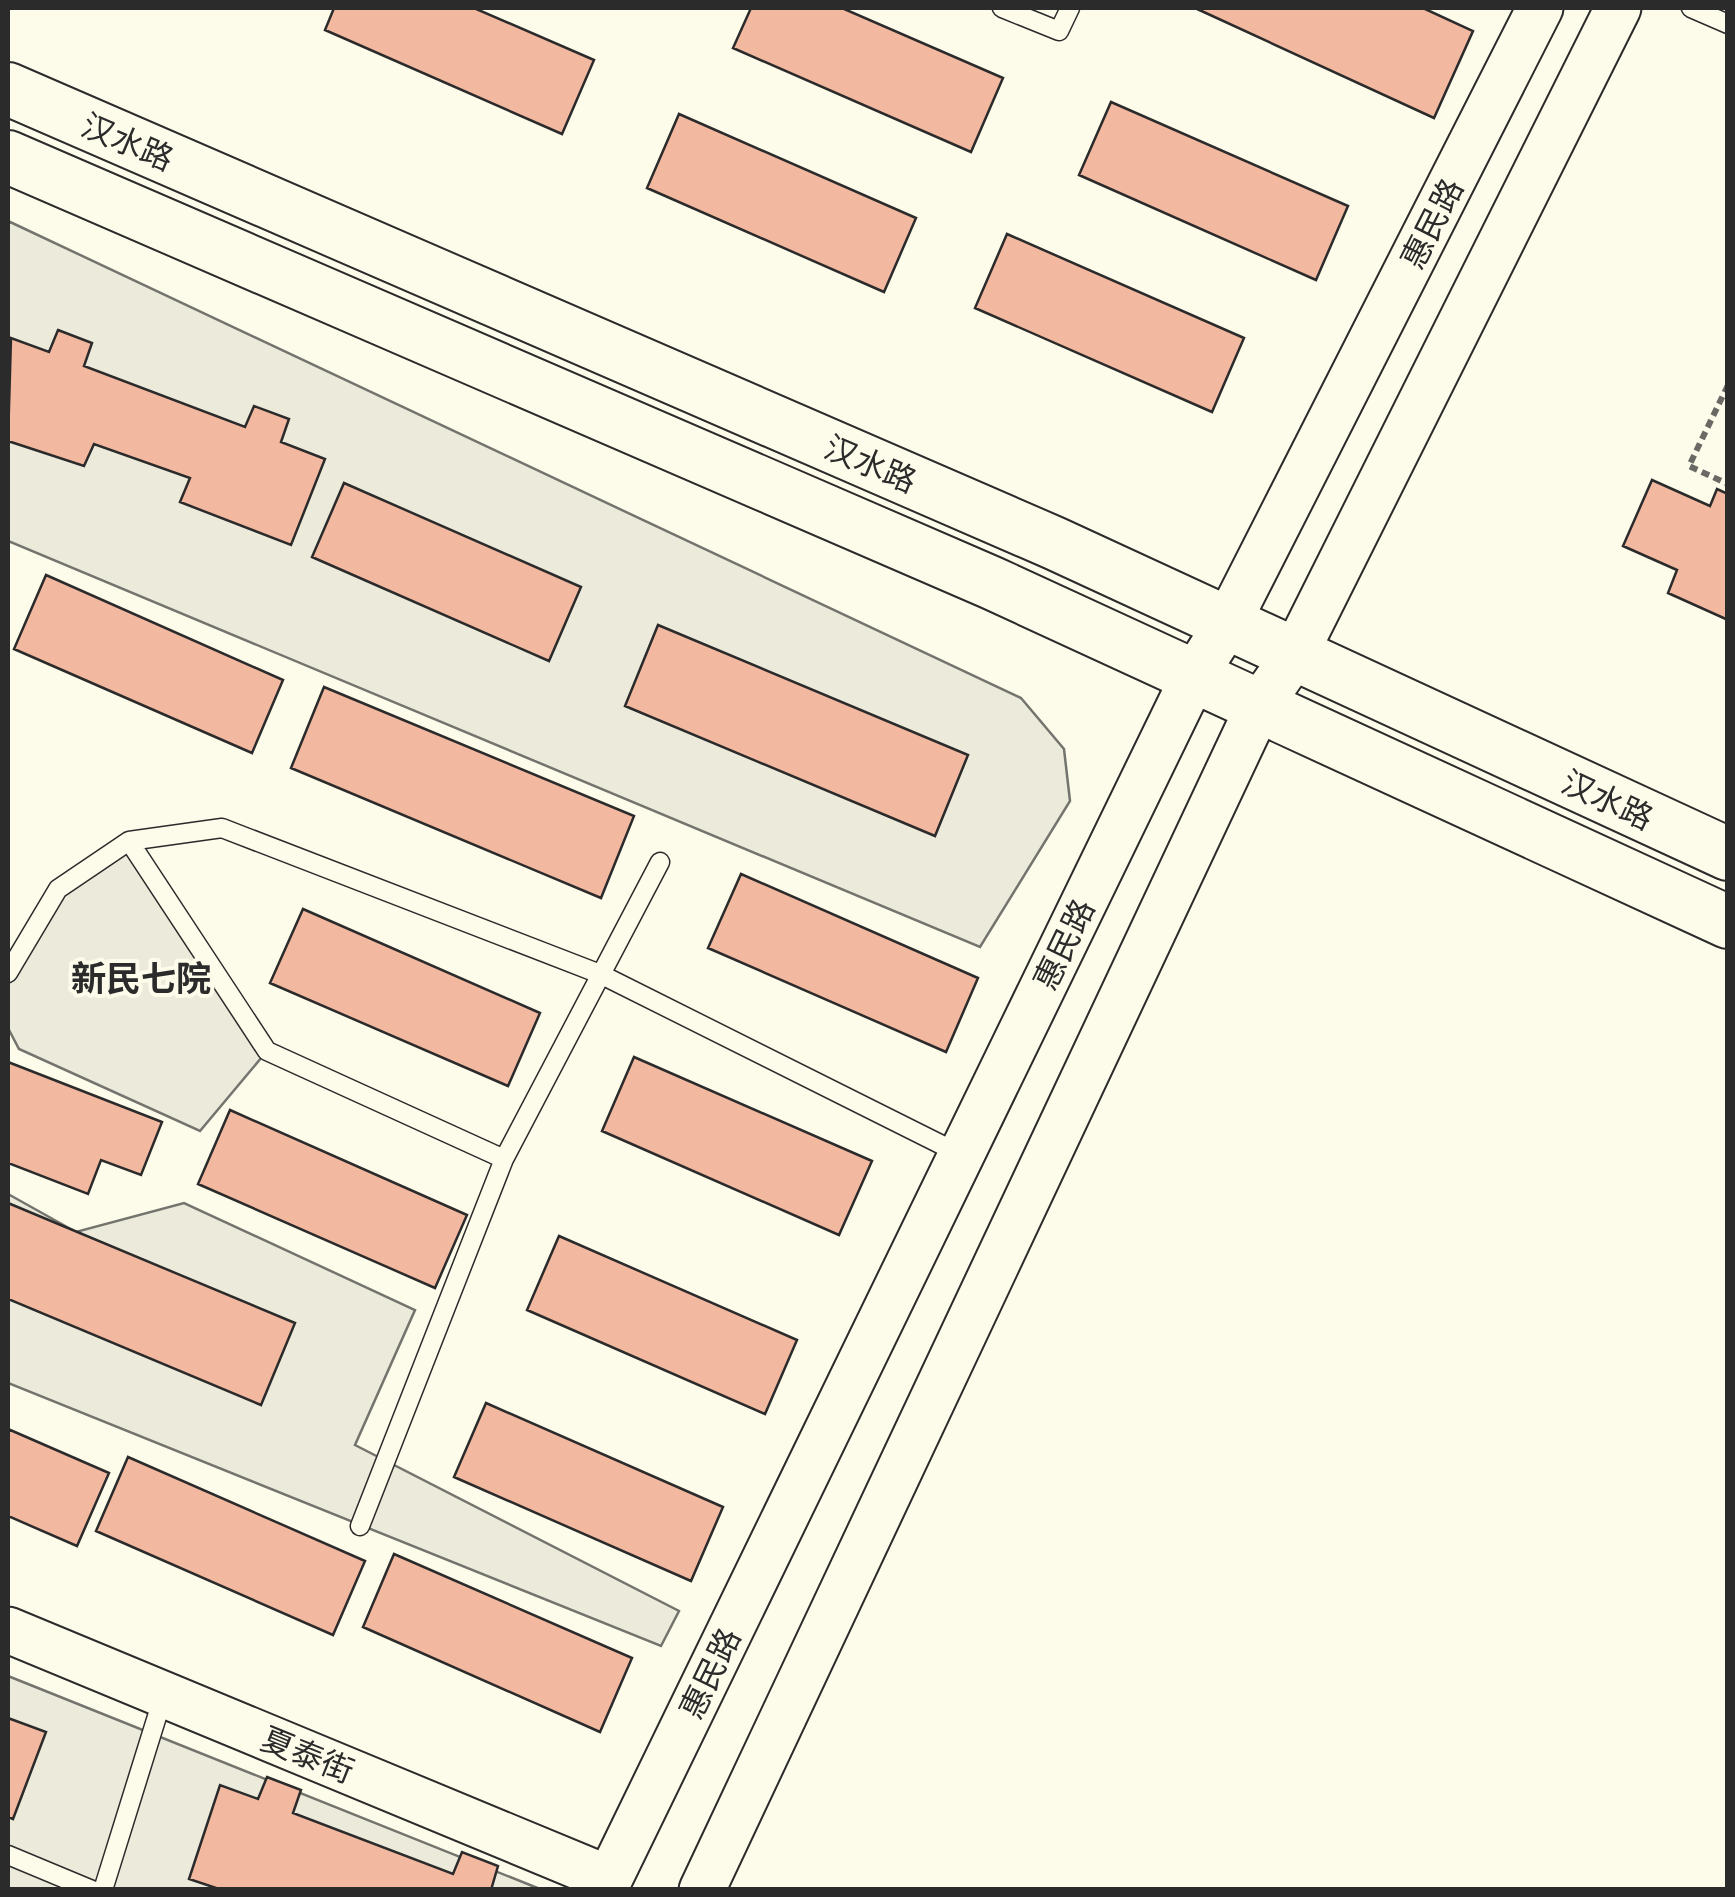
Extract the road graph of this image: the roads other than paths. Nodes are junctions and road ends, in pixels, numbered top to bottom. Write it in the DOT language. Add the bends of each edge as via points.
graph roads {
  1 [pos="1002,8"];
  2 [pos="1070,8"];
  3 [pos="1540,8"];
  4 [pos="1618,8"];
  5 [pos="1691,8"];
  6 [pos="1728,24"];
  7 [pos="8,89"];
  8 [pos="8,157"];
  9 [pos="1228,624"];
  10 [pos="1294,656"];
  11 [pos="1194,676"];
  12 [pos="1259,706"];
  13 [pos="129,841"];
  14 [pos="1728,854"];
  15 [pos="660,862"];
  16 [pos="1728,922"];
  17 [pos="8,973"];
  18 [pos="600,974"];
  19 [pos="960,1154"];
  20 [pos="504,1160"];
  21 [pos="360,1526"];
  22 [pos="8,1630"];
  23 [pos="164,1694"];
  24 [pos="8,1855"];
  25 [pos="607,1884"];
  26 [pos="92,1890"];
  27 [pos="102,1890"];
  28 [pos="702,1890"];
  1 -- 2 [label="lane" via="1059,31"];
  3 -- 9 [label="street, 惠民路"];
  4 -- 10 [label="street"];
  5 -- 6 [label="lane"];
  7 -- 9 [label="main road, 汉水路"];
  8 -- 11 [label="main road, 汉水路"];
  9 -- 10 [label="main road, 汉水路"];
  9 -- 11 [label="street, 惠民路"];
  10 -- 12 [label="street"];
  10 -- 14 [label="main road, 汉水路"];
  11 -- 12 [label="main road, 汉水路"];
  11 -- 19 [label="street, 惠民路"];
  12 -- 16 [label="main road, 汉水路"];
  12 -- 28 [label="street"];
  13 -- 17 [label="lane" via="58,889"];
  13 -- 18 [label="lane" via="222,828"];
  13 -- 20 [label="lane" via="267,1051"];
  15 -- 18 [label="lane"];
  18 -- 19 [label="lane"];
  18 -- 20 [label="lane"];
  19 -- 25 [label="street, 惠民路"];
  20 -- 21 [label="lane"];
  22 -- 23 [label="street, 夏泰街"];
  23 -- 25 [label="street, 夏泰街"];
  23 -- 27 [label="lane"];
  24 -- 26 [label="lane"];
}
